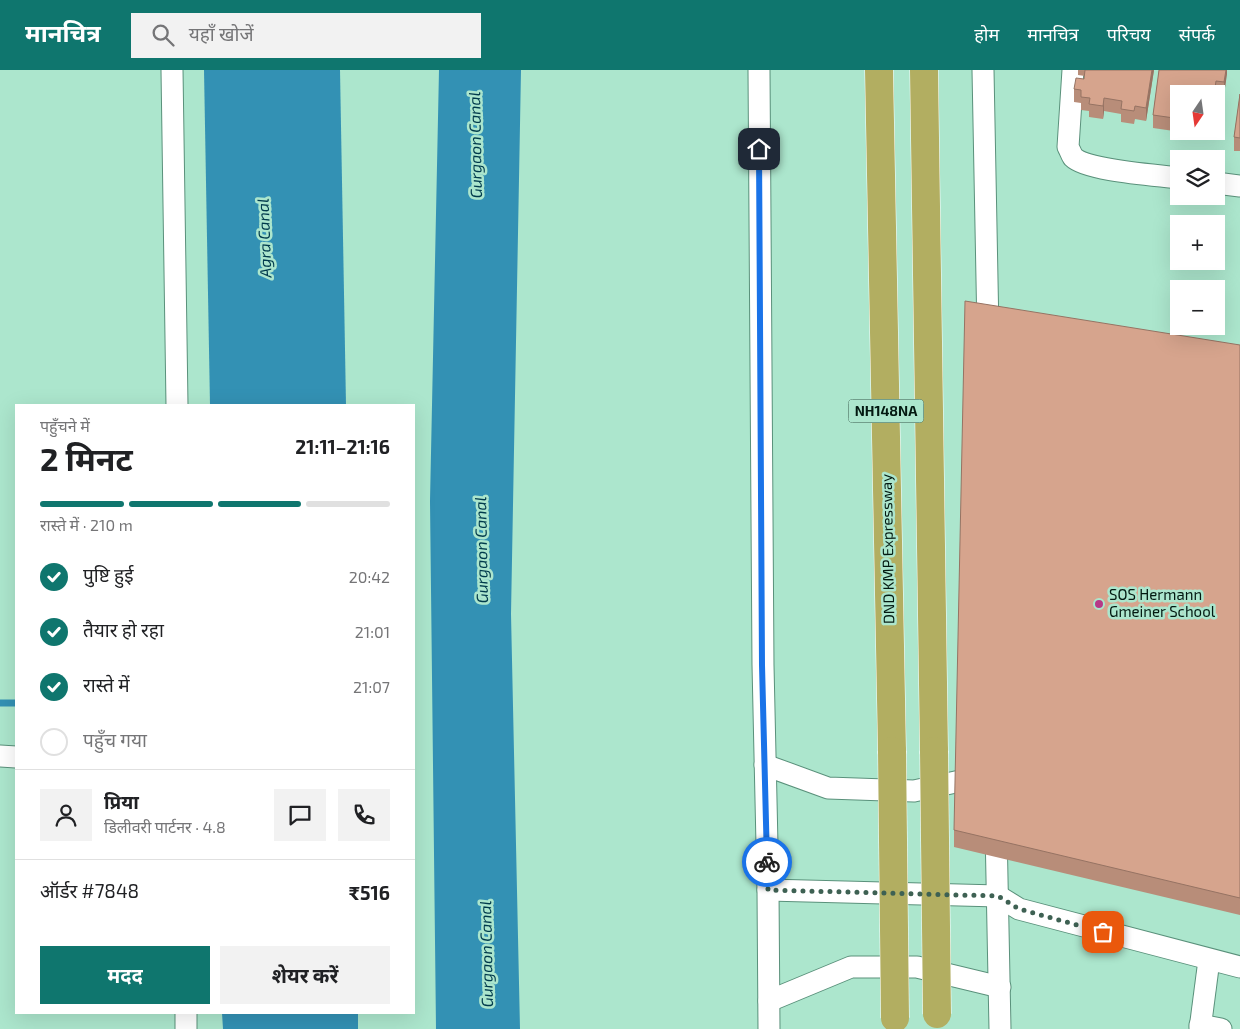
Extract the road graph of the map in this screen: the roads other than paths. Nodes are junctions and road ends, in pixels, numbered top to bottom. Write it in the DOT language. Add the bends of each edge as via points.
graph roads {
  1 [pos="172,70"];
  2 [pos="759,70"];
  3 [pos="879,70"];
  4 [pos="924,70"];
  5 [pos="983,70"];
  6 [pos="1073,70"];
  7 [pos="1170,177"];
  8 [pos="1225,184"];
  9 [pos="1240,186"];
  10 [pos="988,355"];
  11 [pos="177,404"];
  12 [pos="0,756"];
  13 [pos="15,757"];
  14 [pos="765,765"];
  15 [pos="768,890"];
  16 [pos="998,896"];
  17 [pos="1208,960"];
  18 [pos="1240,967"];
  19 [pos="1000,987"];
  20 [pos="769,1001"];
  21 [pos="186,1014"];
  22 [pos="937,1022"];
  23 [pos="895,1023"];
  24 [pos="1200,1027"];
  25 [pos="186,1029"];
  26 [pos="769,1029"];
  27 [pos="1000,1029"];
  28 [pos="1221,1029"];
  1 -- 11 [label="street"];
  2 -- 14 [label="street"];
  3 -- 23 [label="highway, DND KMP Expressway / NH148NA, bridge"];
  4 -- 22 [label="highway, NH148NA, bridge"];
  5 -- 10 [label="street"];
  6 -- 7 [label="street" via="1068,147 1072,156 1096,167"];
  8 -- 9 [label="street"];
  12 -- 13 [label="street"];
  14 -- 15 [label="street"];
  14 -- 16 [label="street" via="828,788 914,791 974,778 994,757"];
  15 -- 16 [label="street"];
  15 -- 20 [label="street"];
  16 -- 17 [label="street" via="1019,909"];
  16 -- 19 [label="street"];
  17 -- 18 [label="street"];
  17 -- 24 [label="street"];
  19 -- 20 [label="street" via="917,967 850,967"];
  19 -- 27 [label="street"];
  20 -- 26 [label="street"];
  21 -- 25 [label="street"];
  24 -- 28 [label="street"];
}
